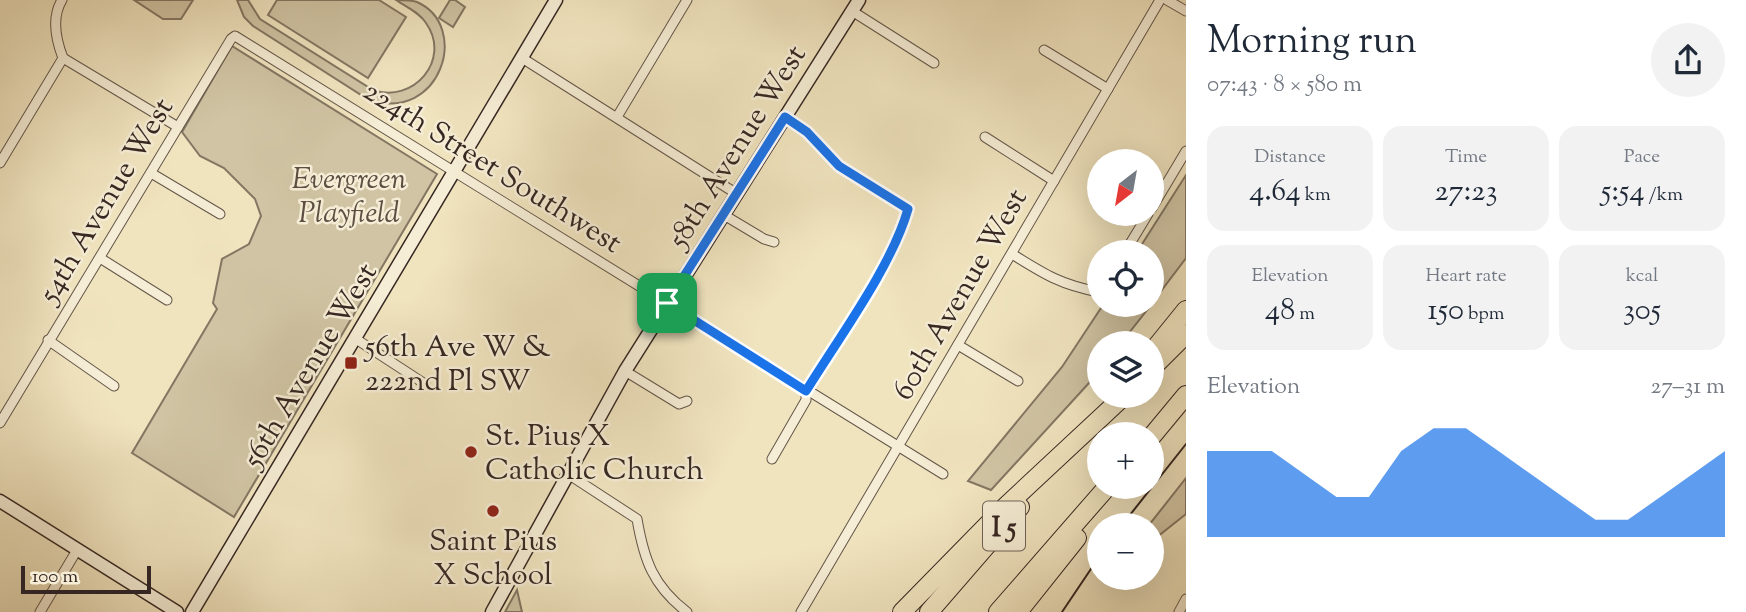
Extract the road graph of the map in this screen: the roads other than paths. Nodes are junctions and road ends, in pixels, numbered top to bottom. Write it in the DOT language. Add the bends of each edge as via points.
graph roads {
  1 [pos="62,0"];
  2 [pos="556,0"];
  3 [pos="687,0"];
  4 [pos="1160,0"];
  5 [pos="1167,0"];
  6 [pos="855,6"];
  7 [pos="1186,12"];
  8 [pos="230,39"];
  9 [pos="1044,50"];
  10 [pos="64,58"];
  11 [pos="522,58"];
  12 [pos="934,63"];
  13 [pos="1108,89"];
  14 [pos="617,117"];
  15 [pos="785,117"];
  16 [pos="177,127"];
  17 [pos="985,137"];
  18 [pos="1186,151"];
  19 [pos="0,163"];
  20 [pos="455,170"];
  21 [pos="151,173"];
  22 [pos="1054,181"];
  23 [pos="1164,188"];
  24 [pos="737,194"];
  25 [pos="220,214"];
  26 [pos="724,215"];
  27 [pos="774,242"];
  28 [pos="1012,254"];
  29 [pos="100,258"];
  30 [pos="1087,290"];
  31 [pos="167,300"];
  32 [pos="667,303"];
  33 [pos="1186,310"];
  34 [pos="1186,334"];
  35 [pos="1164,337"];
  36 [pos="356,339"];
  37 [pos="48,340"];
  38 [pos="958,345"];
  39 [pos="1164,356"];
  40 [pos="625,371"];
  41 [pos="1018,381"];
  42 [pos="425,384"];
  43 [pos="114,386"];
  44 [pos="806,391"];
  45 [pos="1186,395"];
  46 [pos="687,401"];
  47 [pos="1105,408"];
  48 [pos="1112,408"];
  49 [pos="1164,422"];
  50 [pos="0,423"];
  51 [pos="1079,440"];
  52 [pos="897,447"];
  53 [pos="772,459"];
  54 [pos="568,474"];
  55 [pos="943,474"];
  56 [pos="1097,499"];
  57 [pos="1109,499"];
  58 [pos="0,501"];
  59 [pos="77,550"];
  60 [pos="1186,599"];
  61 [pos="40,612"];
  62 [pos="177,612"];
  63 [pos="192,612"];
  64 [pos="492,612"];
  65 [pos="687,612"];
  66 [pos="801,612"];
  67 [pos="902,612"];
  68 [pos="929,612"];
  69 [pos="998,612"];
  70 [pos="1018,612"];
  71 [pos="1179,612"];
  1 -- 10 [label="street" via="56,40"];
  2 -- 11 [label="main road, 56th Avenue West"];
  3 -- 14 [label="street"];
  4 -- 13 [label="street, 60th Avenue West"];
  5 -- 7 [label="street"];
  6 -- 12 [label="street"];
  6 -- 15 [label="main road, 58th Avenue West"];
  8 -- 16 [label="street, 54th Avenue West"];
  8 -- 20 [label="street, 224th Street Southwest" via="243,39"];
  9 -- 13 [label="street"];
  10 -- 16 [label="street"];
  10 -- 19 [label="street"];
  11 -- 14 [label="street"];
  11 -- 20 [label="main road, 56th Avenue West"];
  13 -- 22 [label="street, 60th Avenue West"];
  14 -- 24 [label="street"];
  15 -- 24 [label="main road, 58th Avenue West"];
  15 -- 44 [label="street" via="807,132 839,166 908,209 878,274"];
  16 -- 21 [label="street, 54th Avenue West"];
  17 -- 22 [label="street"];
  18 -- 23 [label="street"];
  20 -- 32 [label="street, 224th Street Southwest"];
  20 -- 36 [label="main road, 56th Avenue West"];
  21 -- 25 [label="street"];
  21 -- 29 [label="street, 54th Avenue West"];
  22 -- 28 [label="street, 60th Avenue West"];
  24 -- 26 [label="main road, 58th Avenue West"];
  26 -- 27 [label="street"];
  26 -- 32 [label="main road, 58th Avenue West"];
  28 -- 30 [label="street" via="1050,277"];
  28 -- 38 [label="street, 60th Avenue West"];
  29 -- 31 [label="street"];
  29 -- 37 [label="street, 54th Avenue West"];
  32 -- 40 [label="main road, 58th Avenue West"];
  32 -- 44 [label="street, 224th Street Southwest"];
  33 -- 35 [label="highway"];
  34 -- 39 [label="highway"];
  36 -- 42 [label="street"];
  36 -- 63 [label="main road, 56th Avenue West"];
  37 -- 43 [label="street"];
  37 -- 50 [label="street, 54th Avenue West"];
  38 -- 41 [label="street"];
  38 -- 52 [label="street, 60th Avenue West"];
  40 -- 46 [label="street" via="679,404"];
  40 -- 54 [label="main road, 58th Avenue West"];
  44 -- 52 [label="street, 224th Street Southwest"];
  44 -- 53 [label="street" via="806,400"];
  45 -- 49 [label="highway"];
  47 -- 51 [label="highway, I 5"];
  48 -- 51 [label="highway"];
  51 -- 67 [label="highway" via="1006,506"];
  51 -- 68 [label="highway, I 5"];
  52 -- 55 [label="street, 224th Street Southwest"];
  52 -- 66 [label="street, 60th Avenue West"];
  54 -- 64 [label="main road, 58th Avenue West"];
  54 -- 65 [label="street" via="637,519 642,551 656,582"];
  56 -- 69 [label="highway, I 5"];
  57 -- 70 [label="highway"];
  58 -- 59 [label="main road"];
  59 -- 61 [label="street"];
  59 -- 62 [label="main road"];
  60 -- 71 [label="street"];
}
